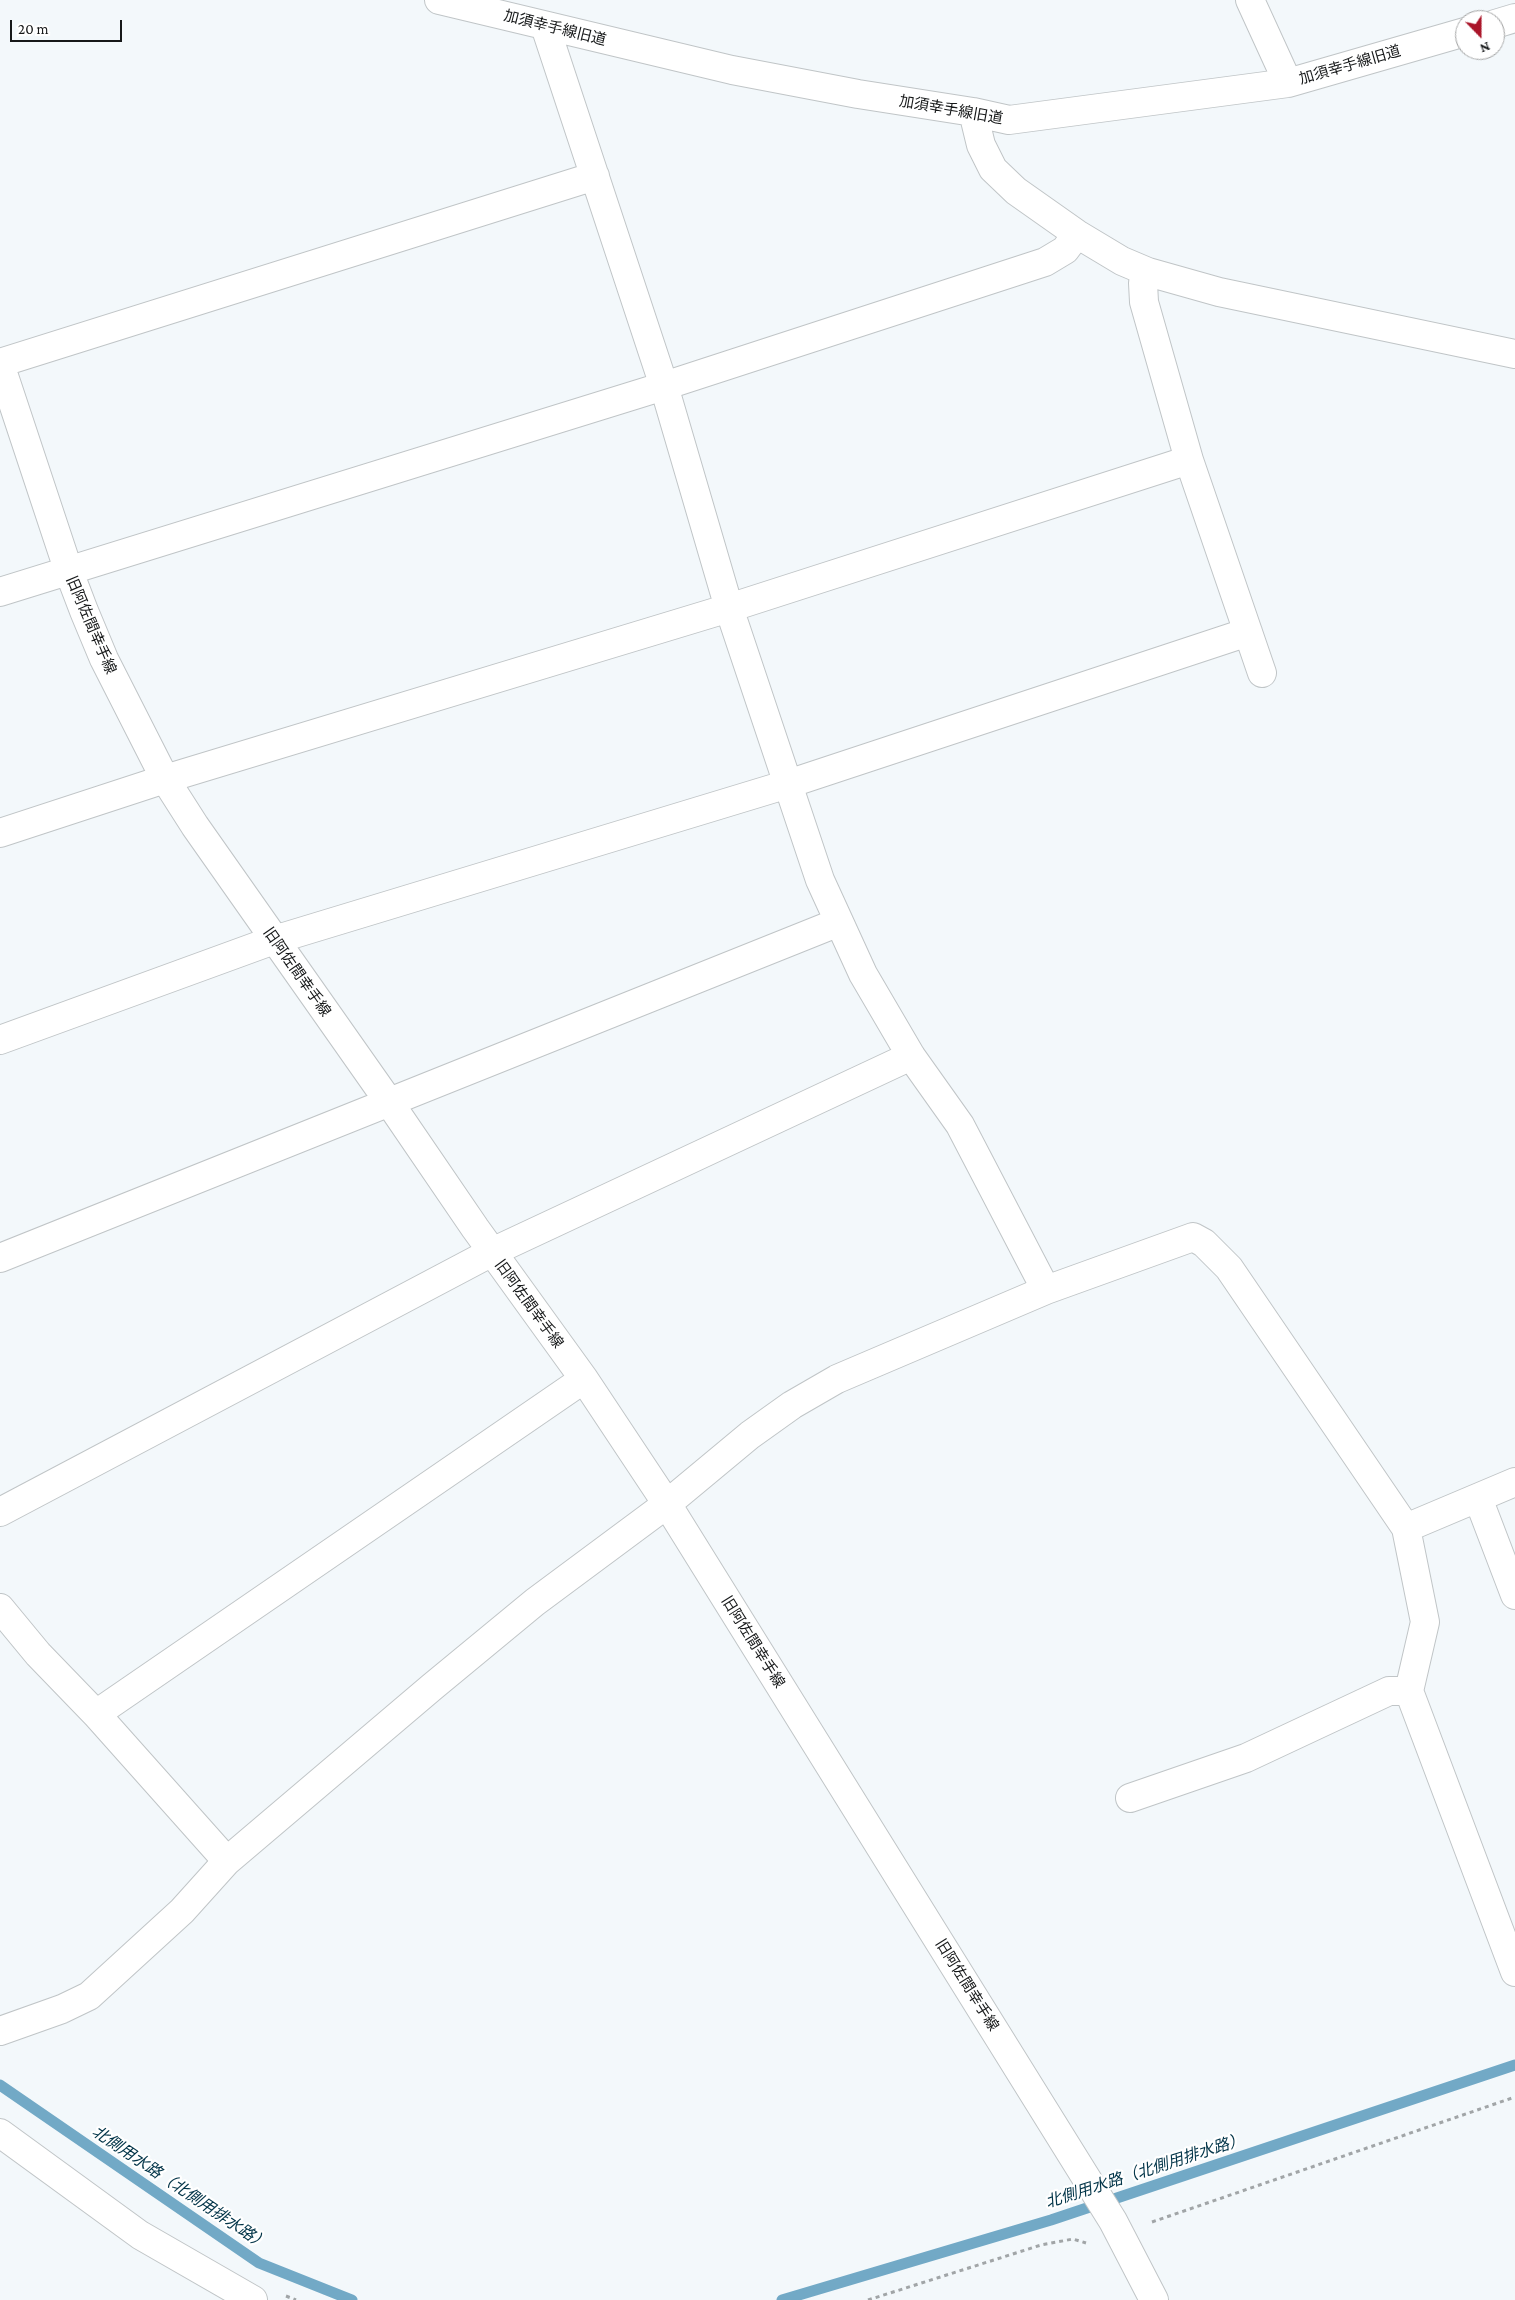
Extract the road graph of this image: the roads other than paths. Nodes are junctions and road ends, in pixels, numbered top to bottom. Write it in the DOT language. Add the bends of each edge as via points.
graph roads {
  1 [pos="439,0"];
  2 [pos="1250,0"];
  3 [pos="545,26"];
  4 [pos="1455,35"];
  5 [pos="1288,83"];
  6 [pos="973,112"];
  7 [pos="594,176"];
  8 [pos="1077,234"];
  9 [pos="1148,272"];
  10 [pos="1515,354"];
  11 [pos="0,363"];
  12 [pos="664,386"];
  13 [pos="1189,460"];
  14 [pos="68,570"];
  15 [pos="0,592"];
  16 [pos="729,608"];
  17 [pos="1248,632"];
  18 [pos="1262,673"];
  19 [pos="165,779"];
  20 [pos="788,784"];
  21 [pos="0,833"];
  22 [pos="839,922"];
  23 [pos="274,940"];
  24 [pos="0,1040"];
  25 [pos="911,1056"];
  26 [pos="389,1102"];
  27 [pos="492,1252"];
  28 [pos="0,1258"];
  29 [pos="1046,1290"];
  30 [pos="584,1379"];
  31 [pos="1515,1482"];
  32 [pos="1478,1498"];
  33 [pos="667,1504"];
  34 [pos="0,1512"];
  35 [pos="1406,1528"];
  36 [pos="1515,1595"];
  37 [pos="0,1608"];
  38 [pos="1409,1691"];
  39 [pos="96,1714"];
  40 [pos="1130,1798"];
  41 [pos="227,1861"];
  42 [pos="1515,1972"];
  43 [pos="0,2031"];
  44 [pos="0,2133"];
  45 [pos="253,2300"];
  46 [pos="1154,2300"];
  1 -- 3 [label="street, 加須幸手線旧道"];
  2 -- 5 [label="street"];
  3 -- 6 [label="street, 加須幸手線旧道" via="732,70"];
  3 -- 7 [label="street"];
  4 -- 5 [label="street, 加須幸手線旧道"];
  5 -- 6 [label="street, 加須幸手線旧道" via="1010,120"];
  6 -- 8 [label="street" via="981,146 993,169 1016,191"];
  7 -- 11 [label="street"];
  7 -- 12 [label="street"];
  8 -- 9 [label="street"];
  8 -- 12 [label="street" via="1065,250 1045,262"];
  9 -- 10 [label="street" via="1219,292"];
  9 -- 13 [label="street" via="1143,283 1144,302"];
  11 -- 14 [label="street, 旧阿佐間幸手線"];
  12 -- 14 [label="street"];
  12 -- 16 [label="street"];
  13 -- 16 [label="street"];
  13 -- 17 [label="street"];
  14 -- 15 [label="street"];
  14 -- 19 [label="street, 旧阿佐間幸手線" via="104,659"];
  16 -- 19 [label="street"];
  16 -- 20 [label="street"];
  17 -- 18 [label="street"];
  17 -- 20 [label="street"];
  19 -- 21 [label="street"];
  19 -- 23 [label="street, 旧阿佐間幸手線"];
  20 -- 22 [label="street" via="820,880"];
  20 -- 23 [label="street"];
  22 -- 25 [label="street" via="862,974"];
  22 -- 26 [label="street"];
  23 -- 24 [label="street"];
  23 -- 26 [label="street, 旧阿佐間幸手線"];
  25 -- 27 [label="street"];
  25 -- 29 [label="street" via="960,1125"];
  26 -- 27 [label="street, 旧阿佐間幸手線"];
  26 -- 28 [label="street"];
  27 -- 30 [label="street, 旧阿佐間幸手線"];
  27 -- 34 [label="street"];
  29 -- 33 [label="street" via="814,1392 750,1435"];
  29 -- 35 [label="street" via="1193,1237 1204,1243 1229,1268"];
  30 -- 33 [label="street, 旧阿佐間幸手線"];
  30 -- 39 [label="street"];
  31 -- 32 [label="street"];
  32 -- 35 [label="street"];
  32 -- 36 [label="street"];
  33 -- 41 [label="street" via="535,1602"];
  33 -- 46 [label="street, 旧阿佐間幸手線" via="1116,2227"];
  35 -- 38 [label="street" via="1425,1622"];
  37 -- 39 [label="street" via="38,1654"];
  38 -- 40 [label="street" via="1389,1690 1246,1758"];
  38 -- 42 [label="street"];
  39 -- 41 [label="street"];
  41 -- 43 [label="street" via="182,1911 89,1996"];
  44 -- 45 [label="street" via="140,2235"];
}
